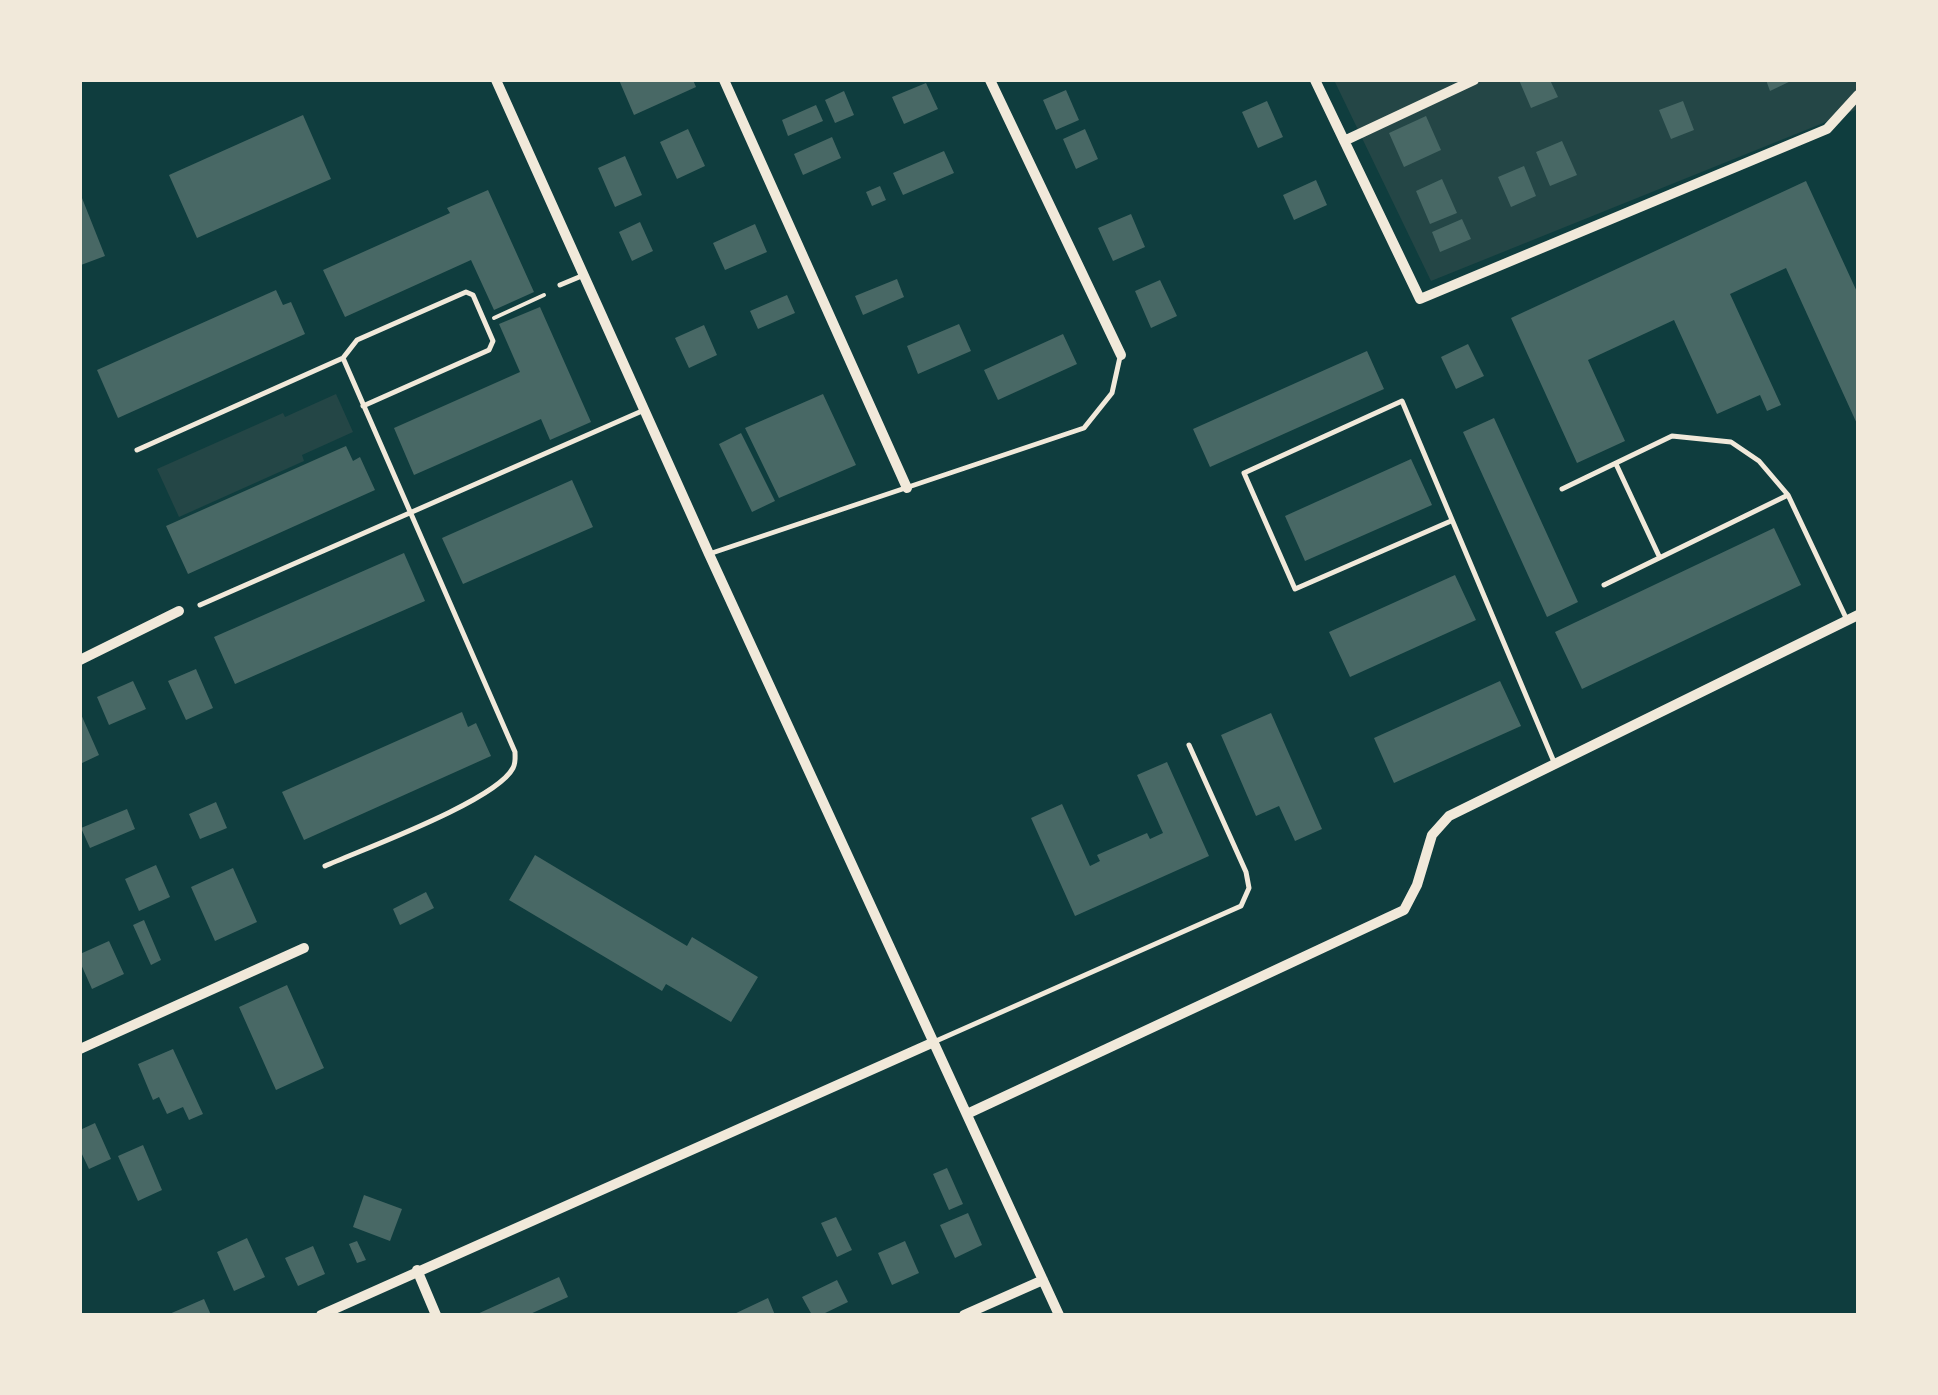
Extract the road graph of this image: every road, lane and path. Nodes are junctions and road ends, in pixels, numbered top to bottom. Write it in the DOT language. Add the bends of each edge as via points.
graph roads {
  1 [pos="496,80"];
  2 [pos="724,80"];
  3 [pos="990,80"];
  4 [pos="1315,80"];
  5 [pos="1474,80"];
  6 [pos="1858,95"];
  7 [pos="1344,141"];
  8 [pos="584,275"];
  9 [pos="560,286"];
  10 [pos="544,296"];
  11 [pos="485,322"];
  12 [pos="1121,355"];
  13 [pos="342,358"];
  14 [pos="363,406"];
  15 [pos="644,410"];
  16 [pos="136,450"];
  17 [pos="1616,464"];
  18 [pos="906,488"];
  19 [pos="1562,489"];
  20 [pos="1788,495"];
  21 [pos="410,513"];
  22 [pos="1451,522"];
  23 [pos="709,554"];
  24 [pos="1659,556"];
  25 [pos="1604,585"];
  26 [pos="200,605"];
  27 [pos="180,611"];
  28 [pos="1852,618"];
  29 [pos="80,660"];
  30 [pos="1189,745"];
  31 [pos="1554,762"];
  32 [pos="324,866"];
  33 [pos="304,948"];
  34 [pos="934,1042"];
  35 [pos="80,1049"];
  36 [pos="967,1114"];
  37 [pos="416,1270"];
  38 [pos="1043,1280"];
  39 [pos="322,1315"];
  40 [pos="436,1315"];
  41 [pos="964,1315"];
  42 [pos="1059,1315"];
  1 -- 8 [label="street"];
  2 -- 18 [label="street"];
  3 -- 12 [label="street"];
  4 -- 7 [label="street"];
  5 -- 7 [label="street"];
  6 -- 7 [label="street" via="1827,129 1420,299"];
  8 -- 9 [label="lane"];
  8 -- 15 [label="street"];
  10 -- 11 [label="path"];
  11 -- 13 [label="lane" via="466,292 357,340"];
  11 -- 14 [label="lane" via="494,341 490,350"];
  12 -- 18 [label="lane" via="1112,393 1084,428"];
  13 -- 14 [label="lane"];
  13 -- 16 [label="lane"];
  14 -- 21 [label="lane"];
  15 -- 21 [label="lane"];
  15 -- 23 [label="street"];
  17 -- 19 [label="lane"];
  17 -- 20 [label="lane" via="1672,436 1731,442 1759,460"];
  17 -- 24 [label="lane"];
  18 -- 23 [label="lane"];
  20 -- 24 [label="lane"];
  20 -- 28 [label="lane"];
  21 -- 26 [label="lane"];
  21 -- 32 [label="lane" via="515,761 482,796"];
  22 -- 22 [label="lane" via="1402,401 1244,473 1295,589"];
  22 -- 31 [label="lane"];
  23 -- 34 [label="street"];
  24 -- 25 [label="lane"];
  27 -- 29 [label="street"];
  28 -- 31 [label="street"];
  30 -- 34 [label="lane" via="1246,872 1249,888 1241,906"];
  31 -- 36 [label="street" via="1448,816 1432,835 1404,910"];
  33 -- 35 [label="street"];
  34 -- 36 [label="street"];
  34 -- 37 [label="street"];
  36 -- 38 [label="street"];
  37 -- 39 [label="street"];
  37 -- 40 [label="street"];
  38 -- 41 [label="street"];
  38 -- 42 [label="street"];
}
